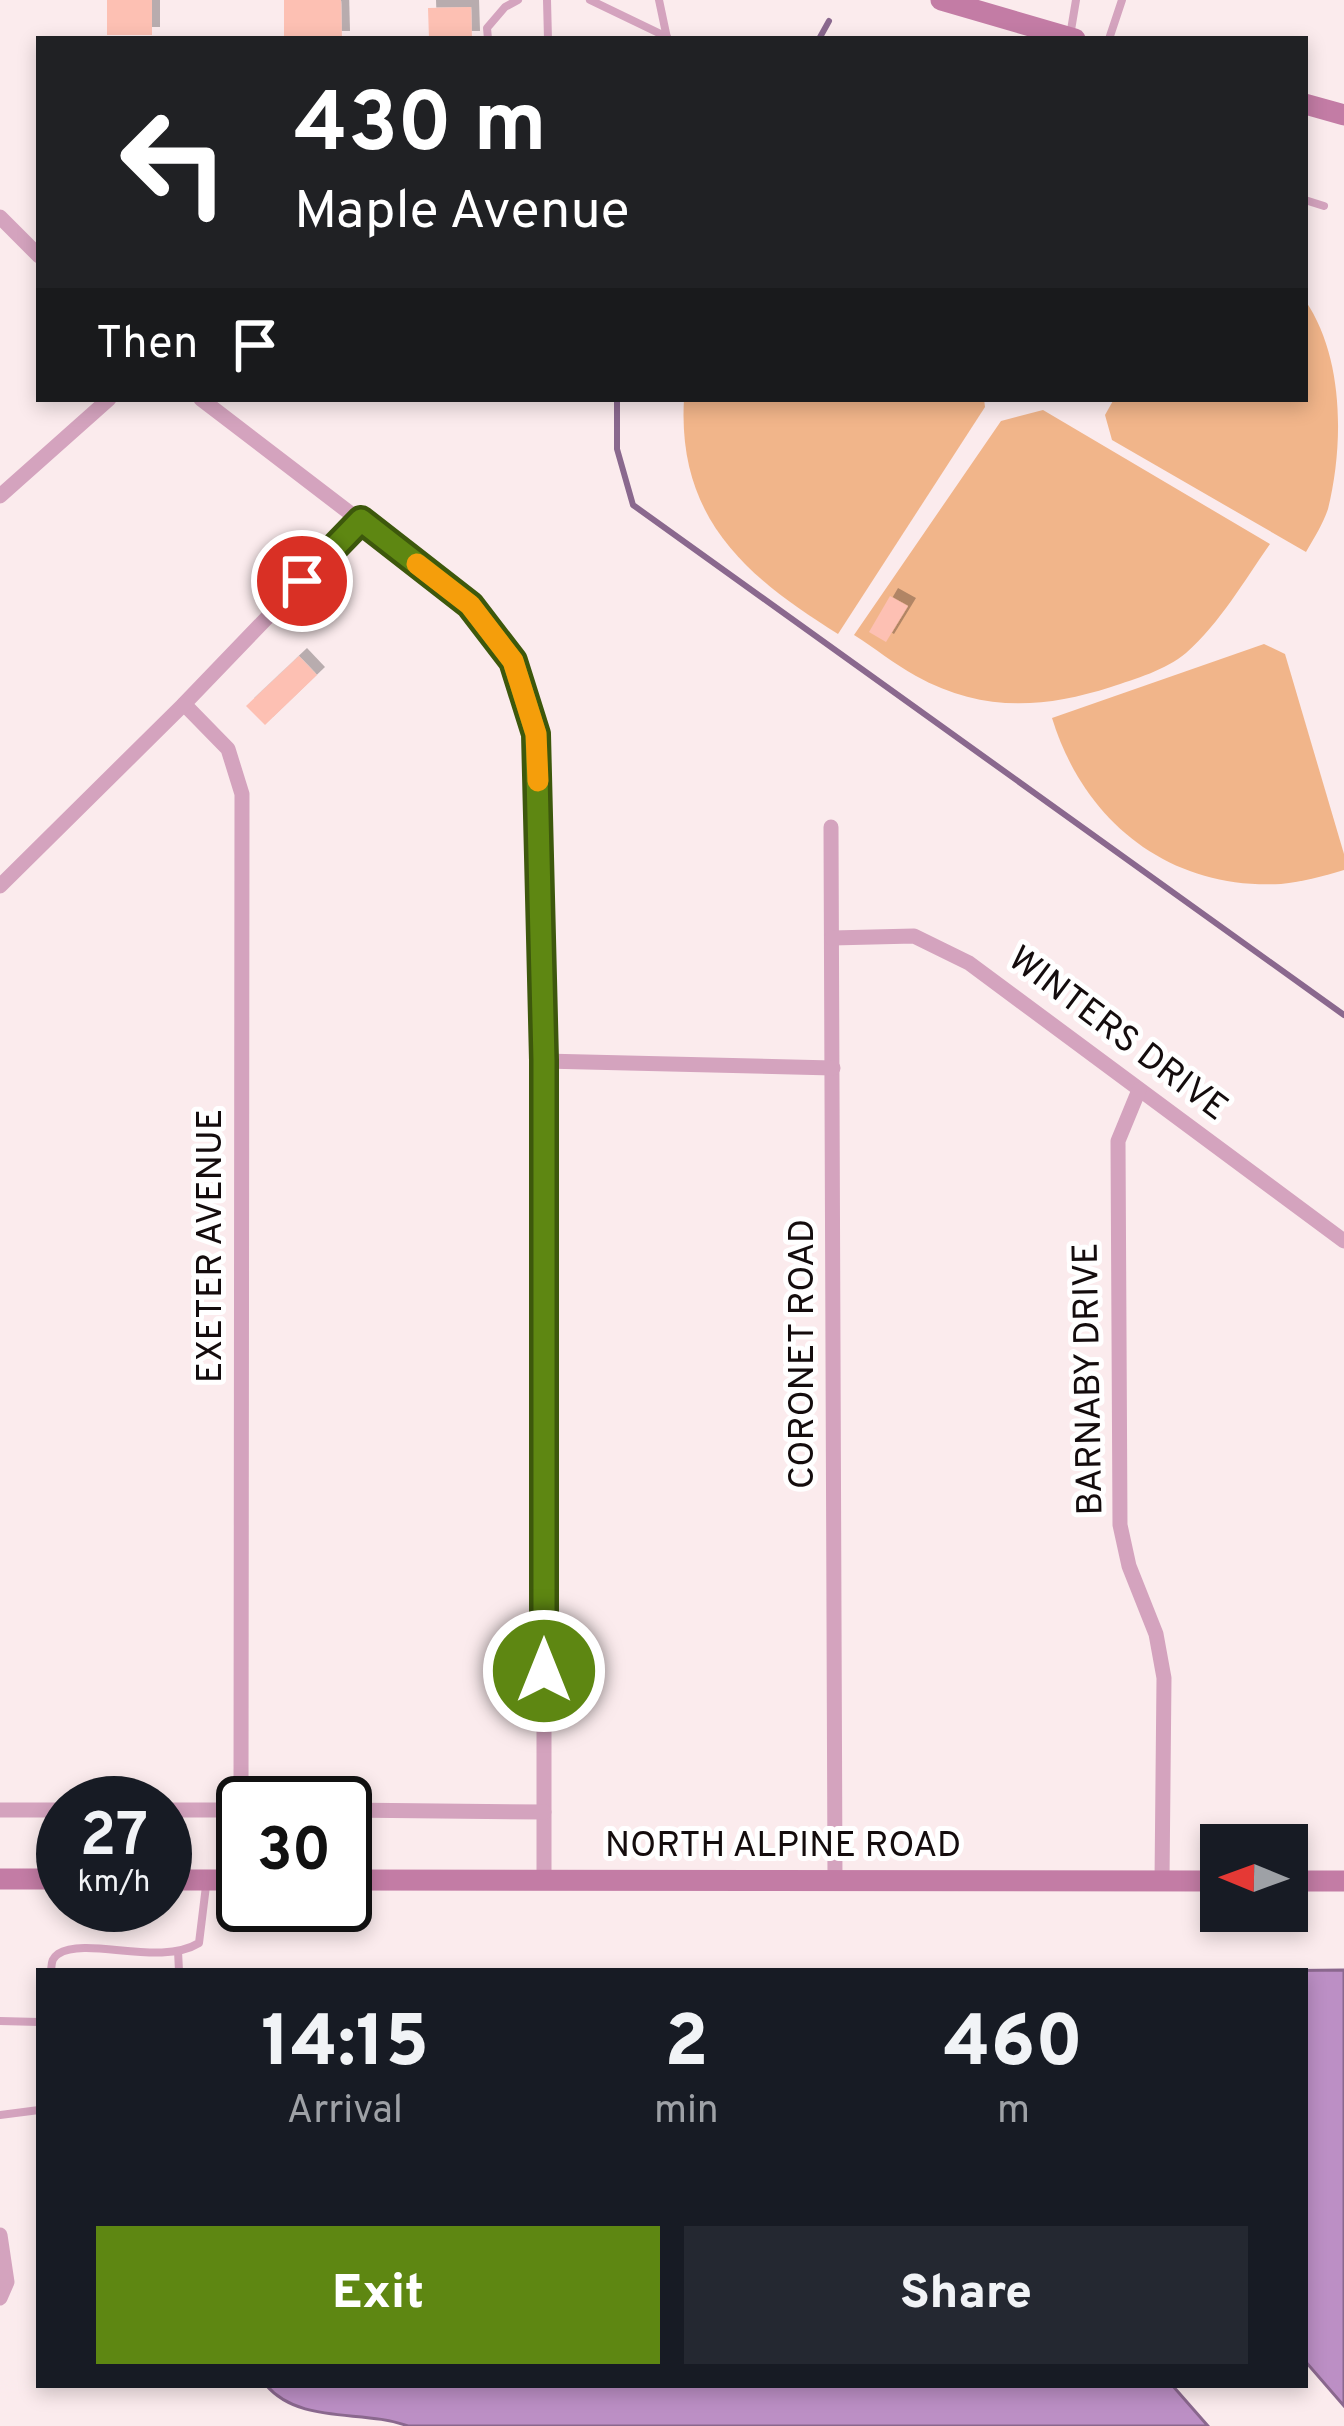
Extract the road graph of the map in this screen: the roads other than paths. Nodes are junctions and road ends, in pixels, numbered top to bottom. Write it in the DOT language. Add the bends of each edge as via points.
graph roads {
  1 [pos="518,0"];
  2 [pos="547,0"];
  3 [pos="590,0"];
  4 [pos="659,0"];
  5 [pos="941,0"];
  6 [pos="1076,0"];
  7 [pos="1122,0"];
  8 [pos="974,4"];
  9 [pos="1018,31"];
  10 [pos="488,36"];
  11 [pos="548,36"];
  12 [pos="663,36"];
  13 [pos="667,36"];
  14 [pos="1057,36"];
  15 [pos="1072,36"];
  16 [pos="1110,36"];
  17 [pos="1308,105"];
  18 [pos="1344,115"];
  19 [pos="1308,201"];
  20 [pos="1324,206"];
  21 [pos="0,217"];
  22 [pos="36,253"];
  23 [pos="106,402"];
  24 [pos="205,402"];
  25 [pos="0,496"];
  26 [pos="361,520"];
  27 [pos="184,704"];
  28 [pos="831,827"];
  29 [pos="0,886"];
  30 [pos="832,938"];
  31 [pos="544,1060"];
  32 [pos="833,1068"];
  33 [pos="1139,1090"];
  34 [pos="1344,1241"];
  35 [pos="242,1776"];
  36 [pos="0,1810"];
  37 [pos="36,1810"];
  38 [pos="372,1810"];
  39 [pos="544,1811"];
  40 [pos="0,1879"];
  41 [pos="36,1880"];
  42 [pos="192,1880"];
  43 [pos="206,1880"];
  44 [pos="216,1880"];
  45 [pos="372,1880"];
  46 [pos="544,1880"];
  47 [pos="836,1880"];
  48 [pos="1162,1881"];
  49 [pos="1200,1881"];
  50 [pos="1308,1881"];
  51 [pos="1344,1881"];
  52 [pos="178,1951"];
  53 [pos="51,1968"];
  54 [pos="178,1968"];
  55 [pos="0,2021"];
  56 [pos="36,2022"];
  57 [pos="36,2110"];
  58 [pos="0,2115"];
  59 [pos="0,2235"];
  60 [pos="0,2298"];
  1 -- 10 [label="lane"];
  2 -- 11 [label="lane"];
  3 -- 12 [label="lane"];
  4 -- 13 [label="lane"];
  5 -- 8 [label="main road"];
  6 -- 15 [label="lane"];
  7 -- 16 [label="lane"];
  8 -- 9 [label="main road"];
  9 -- 14 [label="main road"];
  17 -- 18 [label="main road"];
  19 -- 20 [label="lane"];
  21 -- 22 [label="street"];
  23 -- 25 [label="street"];
  24 -- 26 [label="street"];
  26 -- 27 [label="street"];
  26 -- 31 [label="street" via="470,605 513,661 536,734"];
  27 -- 29 [label="street"];
  27 -- 35 [label="street, EXETER AVENUE" via="228,749 242,794"];
  28 -- 30 [label="street, CORONET ROAD"];
  30 -- 32 [label="street, CORONET ROAD"];
  30 -- 33 [label="street, WINTERS DRIVE" via="914,937 969,964"];
  31 -- 32 [label="street"];
  31 -- 39 [label="street"];
  32 -- 47 [label="street, CORONET ROAD"];
  33 -- 34 [label="street, WINTERS DRIVE"];
  33 -- 48 [label="street, BARNABY DRIVE" via="1118,1141 1120,1525 1163,1678"];
  36 -- 37 [label="street"];
  38 -- 39 [label="street"];
  39 -- 46 [label="street"];
  40 -- 41 [label="main road"];
  42 -- 43 [label="main road"];
  43 -- 44 [label="main road"];
  43 -- 52 [label="lane" via="199,1942"];
  45 -- 46 [label="main road, NORTH ALPINE ROAD"];
  46 -- 47 [label="main road, NORTH ALPINE ROAD"];
  47 -- 48 [label="main road, NORTH ALPINE ROAD"];
  48 -- 49 [label="main road, NORTH ALPINE ROAD"];
  50 -- 51 [label="main road"];
  52 -- 53 [label="lane" via="78,1950 59,1953"];
  52 -- 54 [label="lane"];
  55 -- 56 [label="lane"];
  57 -- 58 [label="lane"];
  59 -- 60 [label="street" via="7,2282"];
}
